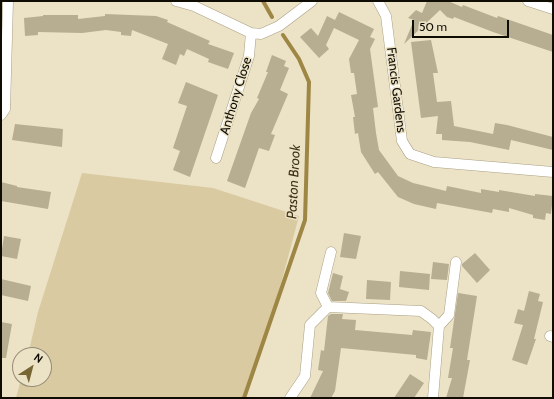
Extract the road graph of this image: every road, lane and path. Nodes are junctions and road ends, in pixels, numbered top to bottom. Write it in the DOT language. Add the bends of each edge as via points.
graph roads {
  1 [pos="8,1"];
  2 [pos="176,1"];
  3 [pos="312,1"];
  4 [pos="378,1"];
  5 [pos="528,1"];
  6 [pos="553,9"];
  7 [pos="251,33"];
  8 [pos="1,115"];
  9 [pos="216,158"];
  10 [pos="553,172"];
  11 [pos="331,252"];
  12 [pos="456,262"];
  13 [pos="328,307"];
  14 [pos="439,326"];
  15 [pos="290,398"];
  16 [pos="433,398"];
  1 -- 8 [label="street" via="5,109"];
  2 -- 7 [label="street" via="194,6"];
  3 -- 7 [label="street" via="279,26 261,34"];
  4 -- 10 [label="street, Francis Gardens" via="386,16 402,141 410,154 434,162"];
  5 -- 6 [label="street"];
  7 -- 9 [label="street, Anthony Close" via="249,56"];
  11 -- 13 [label="street" via="321,293"];
  12 -- 14 [label="street" via="449,315"];
  13 -- 14 [label="street" via="421,312"];
  13 -- 15 [label="street" via="310,325 305,376"];
  14 -- 16 [label="street"];
}
